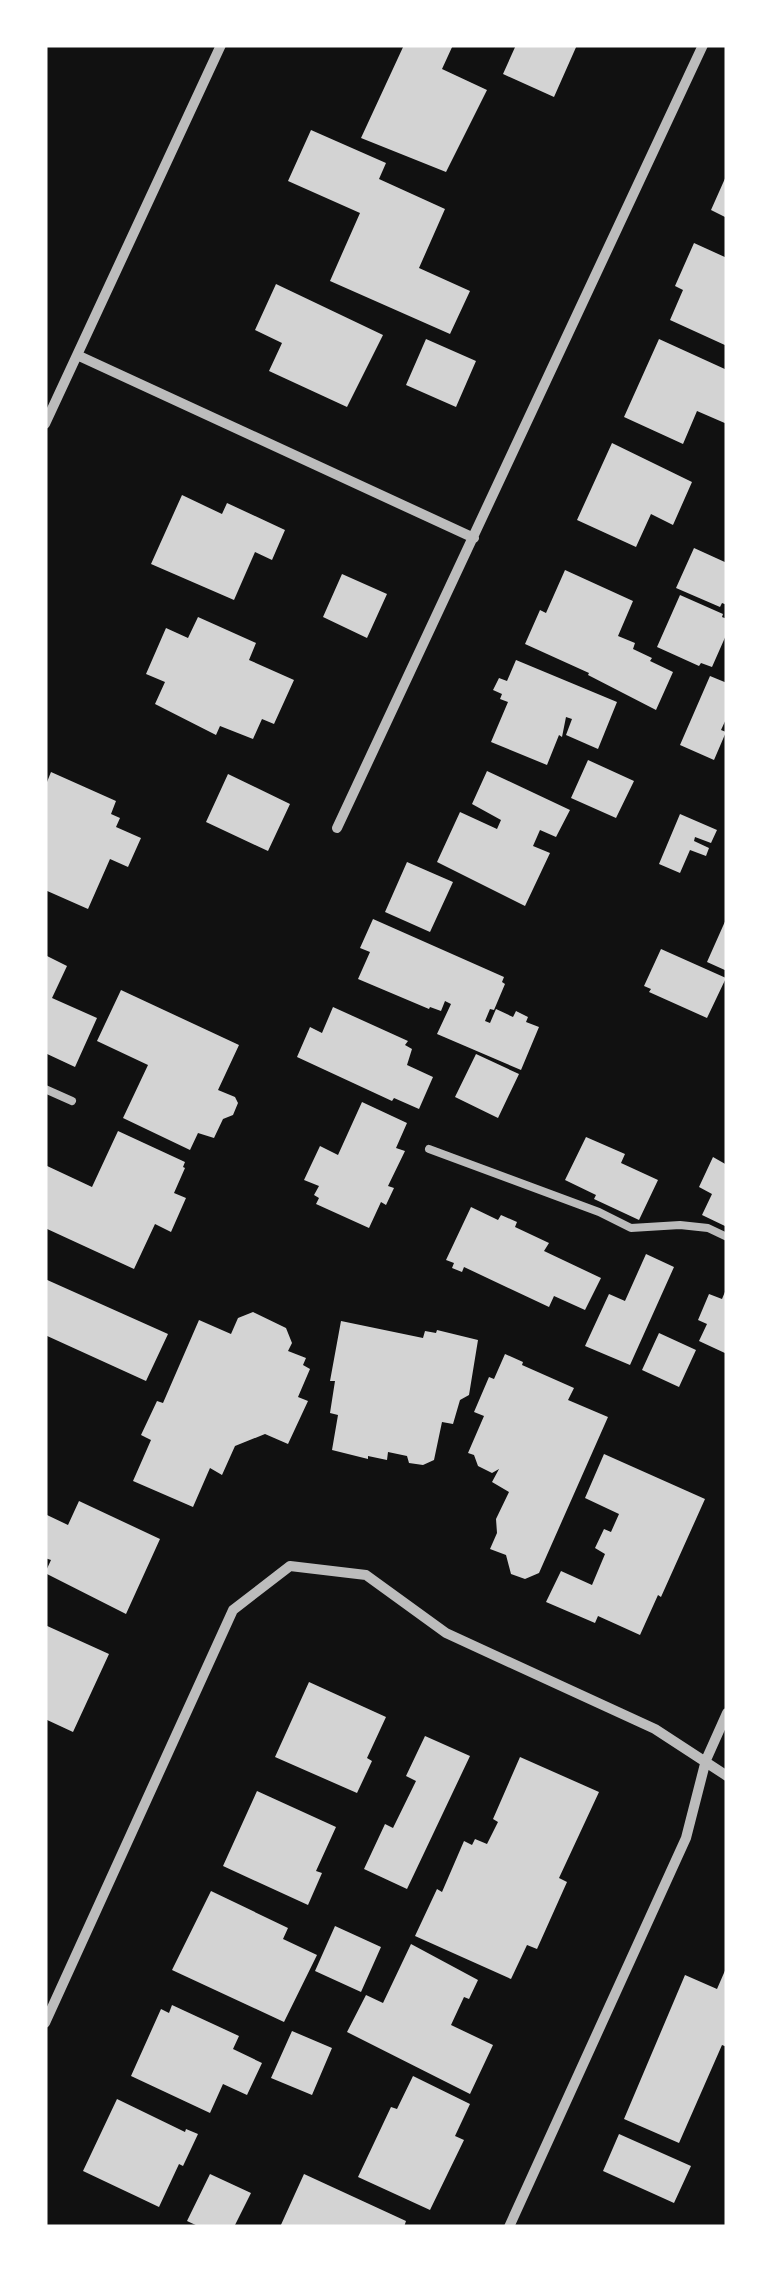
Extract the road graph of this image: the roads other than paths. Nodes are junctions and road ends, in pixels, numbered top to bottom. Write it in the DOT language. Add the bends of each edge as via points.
graph roads {
  1 [pos="221,45"];
  2 [pos="702,45"];
  3 [pos="78,355"];
  4 [pos="45,424"];
  5 [pos="474,538"];
  6 [pos="337,828"];
  7 [pos="45,1088"];
  8 [pos="72,1101"];
  9 [pos="429,1149"];
  10 [pos="727,1237"];
  11 [pos="727,1713"];
  12 [pos="706,1760"];
  13 [pos="727,1776"];
  14 [pos="45,2023"];
  15 [pos="508,2227"];
  1 -- 3 [label="street"];
  2 -- 5 [label="street"];
  3 -- 4 [label="street"];
  3 -- 5 [label="street"];
  5 -- 6 [label="street"];
  7 -- 8 [label="lane"];
  9 -- 10 [label="lane" via="631,1228 680,1225"];
  11 -- 12 [label="street"];
  12 -- 13 [label="street"];
  12 -- 14 [label="street" via="655,1729 446,1633 366,1575 290,1566 233,1610"];
  12 -- 15 [label="street" via="686,1838"];
}
